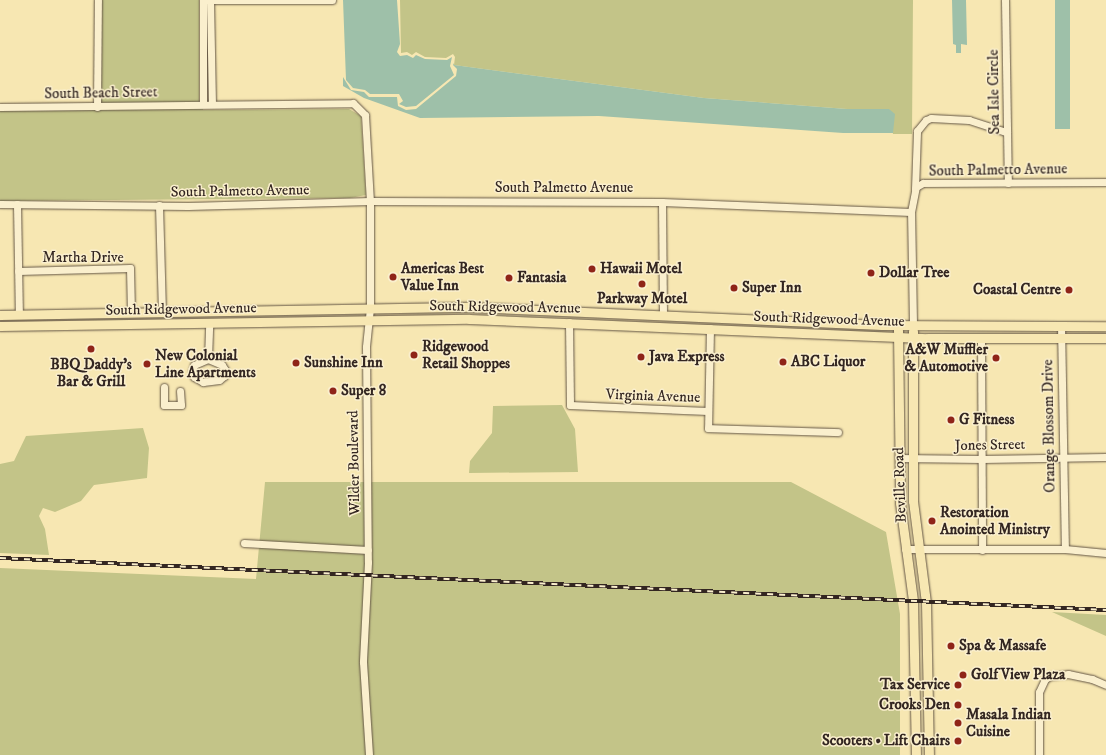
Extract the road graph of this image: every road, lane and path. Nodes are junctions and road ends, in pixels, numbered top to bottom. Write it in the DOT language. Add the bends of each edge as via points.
graph roads {
  1 [pos="98,0"];
  2 [pos="203,0"];
  3 [pos="210,0"];
  4 [pos="294,0"];
  5 [pos="332,0"];
  6 [pos="1005,0"];
  7 [pos="203,104"];
  8 [pos="212,104"];
  9 [pos="353,104"];
  10 [pos="0,107"];
  11 [pos="97,107"];
  12 [pos="1007,132"];
  13 [pos="1106,182"];
  14 [pos="1008,183"];
  15 [pos="915,189"];
  16 [pos="370,201"];
  17 [pos="662,202"];
  18 [pos="0,204"];
  19 [pos="17,204"];
  20 [pos="159,205"];
  21 [pos="911,212"];
  22 [pos="18,271"];
  23 [pos="370,308"];
  24 [pos="593,311"];
  25 [pos="162,312"];
  26 [pos="131,313"];
  27 [pos="0,314"];
  28 [pos="18,314"];
  29 [pos="39,314"];
  30 [pos="663,315"];
  31 [pos="742,318"];
  32 [pos="369,320"];
  33 [pos="569,322"];
  34 [pos="209,323"];
  35 [pos="899,324"];
  36 [pos="913,324"];
  37 [pos="0,325"];
  38 [pos="1061,325"];
  39 [pos="19,326"];
  40 [pos="1106,326"];
  41 [pos="714,328"];
  42 [pos="898,335"];
  43 [pos="912,336"];
  44 [pos="981,338"];
  45 [pos="1060,338"];
  46 [pos="1106,338"];
  47 [pos="208,359"];
  48 [pos="164,387"];
  49 [pos="180,390"];
  50 [pos="708,411"];
  51 [pos="838,432"];
  52 [pos="1064,456"];
  53 [pos="1106,457"];
  54 [pos="899,458"];
  55 [pos="913,458"];
  56 [pos="982,460"];
  57 [pos="244,542"];
  58 [pos="905,549"];
  59 [pos="918,549"];
  60 [pos="1065,549"];
  61 [pos="368,550"];
  62 [pos="982,550"];
  63 [pos="1106,553"];
  64 [pos="914,635"];
  65 [pos="927,635"];
  66 [pos="1106,685"];
  67 [pos="369,755"];
  68 [pos="916,755"];
  69 [pos="929,755"];
  70 [pos="1039,755"];
  1 -- 11 [label="street"];
  2 -- 3 [label="street"];
  2 -- 7 [label="street"];
  3 -- 4 [label="street"];
  3 -- 8 [label="street"];
  4 -- 5 [label="street"];
  6 -- 12 [label="street, Sea Isle Circle"];
  7 -- 8 [label="street, South Beach Street"];
  7 -- 11 [label="street, South Beach Street"];
  8 -- 9 [label="street, South Beach Street"];
  9 -- 16 [label="street, Wilder Boulevard" via="365,115"];
  10 -- 11 [label="street, South Beach Street"];
  12 -- 14 [label="street, Sea Isle Circle"];
  12 -- 15 [label="street" via="968,120 926,120 916,131"];
  13 -- 14 [label="street, South Palmetto Avenue"];
  14 -- 15 [label="street, South Palmetto Avenue" via="923,183"];
  15 -- 21 [label="street, South Palmetto Avenue"];
  16 -- 17 [label="street, South Palmetto Avenue"];
  16 -- 20 [label="street, South Palmetto Avenue"];
  16 -- 23 [label="street, Wilder Boulevard"];
  17 -- 21 [label="street, South Palmetto Avenue" via="791,205"];
  17 -- 30 [label="street"];
  18 -- 19 [label="street, South Palmetto Avenue"];
  19 -- 20 [label="street, South Palmetto Avenue"];
  19 -- 22 [label="street"];
  20 -- 25 [label="street"];
  21 -- 36 [label="street, Beville Road"];
  22 -- 26 [label="street, Martha Drive" via="130,268"];
  22 -- 28 [label="street"];
  23 -- 24 [label="main road, South Ridgewood Avenue" via="471,307"];
  23 -- 25 [label="main road, South Ridgewood Avenue"];
  23 -- 32 [label="street, Wilder Boulevard"];
  24 -- 30 [label="main road, South Ridgewood Avenue"];
  24 -- 33 [label="main road" via="575,316"];
  25 -- 26 [label="main road, South Ridgewood Avenue"];
  26 -- 29 [label="main road, South Ridgewood Avenue"];
  27 -- 28 [label="main road, South Ridgewood Avenue"];
  28 -- 29 [label="main road, South Ridgewood Avenue"];
  28 -- 37 [label="main road" via="15,320"];
  29 -- 39 [label="main road" via="23,321"];
  30 -- 31 [label="main road, South Ridgewood Avenue"];
  31 -- 35 [label="main road, South Ridgewood Avenue"];
  31 -- 41 [label="main road" via="738,323"];
  32 -- 33 [label="main road, South Ridgewood Avenue"];
  32 -- 34 [label="main road, South Ridgewood Avenue"];
  32 -- 61 [label="street, Wilder Boulevard" via="366,347"];
  33 -- 41 [label="main road, South Ridgewood Avenue"];
  33 -- 50 [label="street, Virginia Avenue" via="570,406"];
  34 -- 39 [label="main road, South Ridgewood Avenue"];
  34 -- 47 [label="street"];
  35 -- 36 [label="main road, South Ridgewood Avenue"];
  35 -- 42 [label="main road, Beville Road"];
  36 -- 38 [label="main road, South Ridgewood Avenue"];
  36 -- 43 [label="main road, Beville Road"];
  37 -- 39 [label="main road, South Ridgewood Avenue"];
  38 -- 40 [label="main road, South Ridgewood Avenue"];
  38 -- 45 [label="street, Orange Blossom Drive"];
  41 -- 42 [label="main road, South Ridgewood Avenue"];
  41 -- 50 [label="street"];
  42 -- 43 [label="main road, South Ridgewood Avenue"];
  42 -- 54 [label="main road, Beville Road"];
  43 -- 44 [label="main road, South Ridgewood Avenue"];
  43 -- 55 [label="main road, Beville Road"];
  44 -- 45 [label="main road, South Ridgewood Avenue"];
  44 -- 56 [label="street"];
  45 -- 46 [label="main road, South Ridgewood Avenue"];
  45 -- 52 [label="street, Orange Blossom Drive"];
  47 -- 47 [label="street" via="194,365 194,377 203,382 219,380 224,376 225,370 222,365"];
  48 -- 49 [label="street" via="164,405 180,405"];
  50 -- 51 [label="street, Virginia Avenue" via="708,428"];
  52 -- 53 [label="street, Jones Street"];
  52 -- 56 [label="street, Jones Street"];
  52 -- 60 [label="street, Orange Blossom Drive"];
  54 -- 55 [label="street, Jones Street"];
  54 -- 58 [label="main road, Beville Road"];
  55 -- 56 [label="street, Jones Street"];
  55 -- 59 [label="main road, Beville Road" via="913,503"];
  56 -- 62 [label="street"];
  57 -- 61 [label="street"];
  58 -- 59 [label="street"];
  58 -- 64 [label="main road, Beville Road" via="913,601"];
  59 -- 62 [label="street"];
  59 -- 65 [label="main road, Beville Road" via="926,602"];
  60 -- 62 [label="street"];
  60 -- 63 [label="street"];
  61 -- 67 [label="street, Wilder Boulevard" via="363,662"];
  64 -- 65 [label="street"];
  64 -- 68 [label="main road, Beville Road"];
  65 -- 69 [label="main road, Beville Road"];
  66 -- 70 [label="street" via="1092,678 1068,674 1045,679 1039,692"];
}
